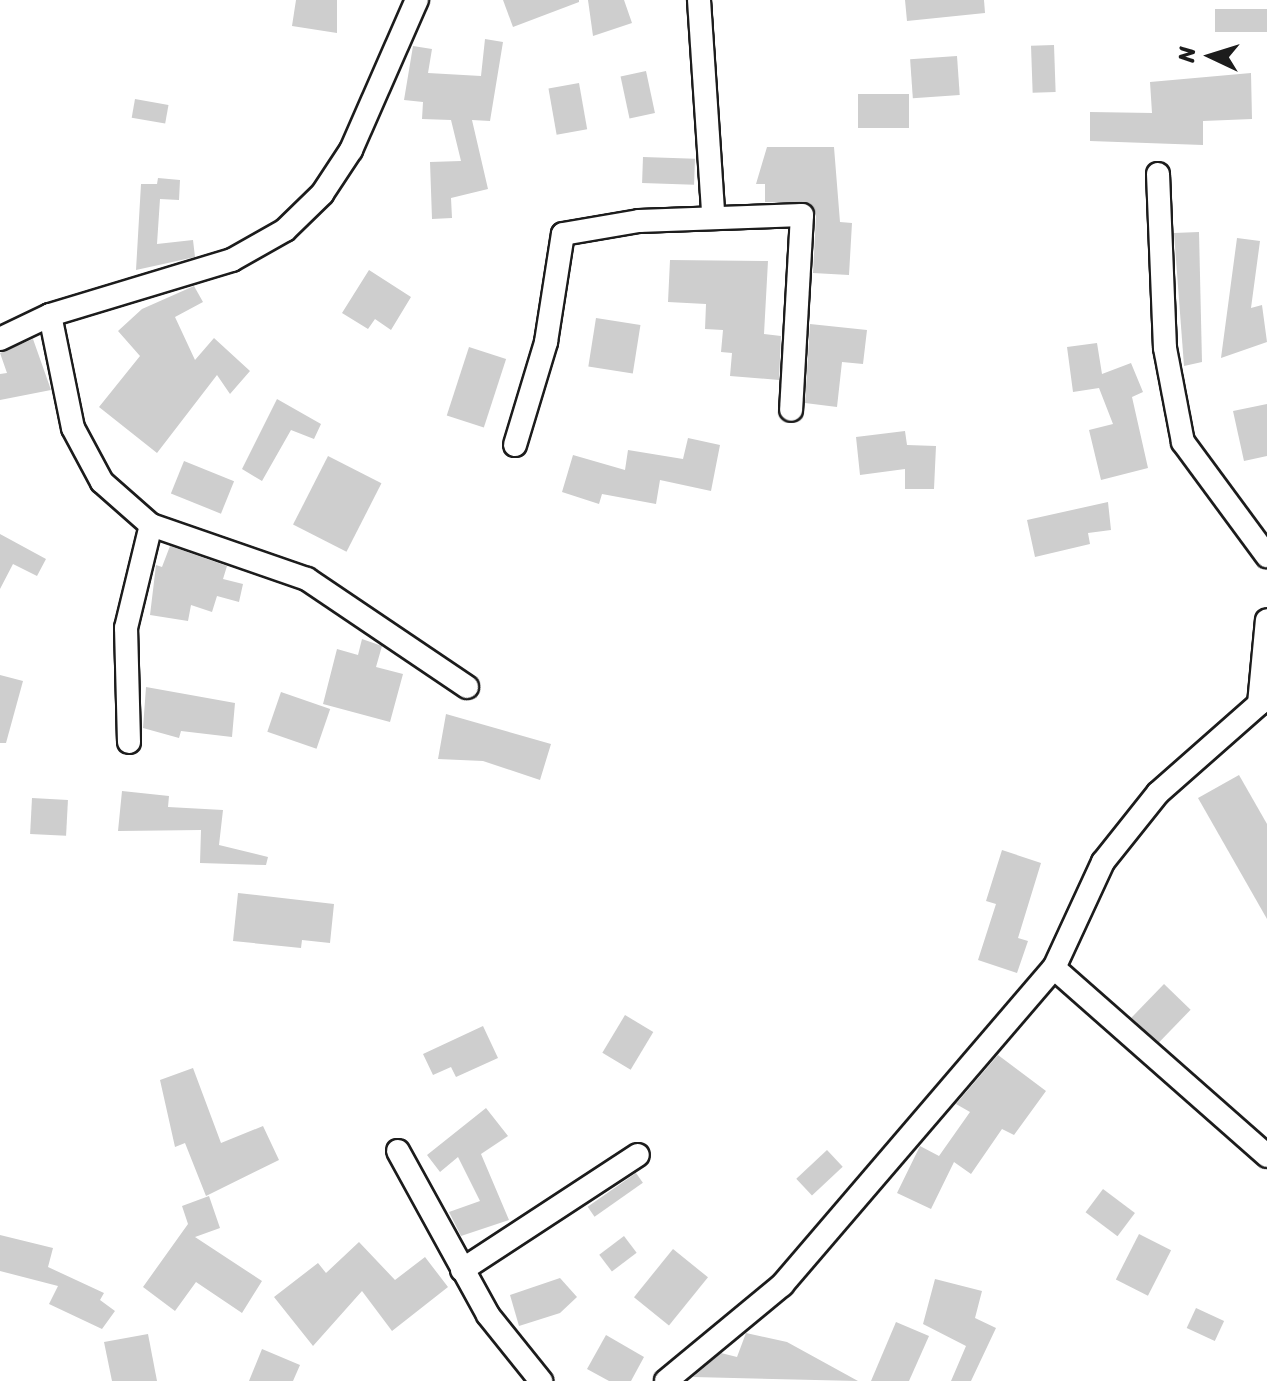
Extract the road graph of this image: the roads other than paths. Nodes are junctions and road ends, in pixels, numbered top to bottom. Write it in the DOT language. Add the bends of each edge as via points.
graph roads {
  1 [pos="417,0"];
  2 [pos="699,0"];
  3 [pos="1158,174"];
  4 [pos="713,213"];
  5 [pos="50,315"];
  6 [pos="0,339"];
  7 [pos="791,410"];
  8 [pos="515,445"];
  9 [pos="151,525"];
  10 [pos="1267,556"];
  11 [pos="1267,620"];
  12 [pos="467,687"];
  13 [pos="129,742"];
  14 [pos="1054,968"];
  15 [pos="398,1151"];
  16 [pos="638,1155"];
  17 [pos="1267,1156"];
  18 [pos="462,1270"];
  19 [pos="541,1381"];
  20 [pos="666,1381"];
  1 -- 5 [label="street" via="351,150 322,194 285,230 232,260"];
  2 -- 4 [label="street"];
  3 -- 10 [label="street" via="1165,348 1183,442"];
  4 -- 7 [label="street" via="802,215"];
  4 -- 8 [label="street" via="563,234 546,342"];
  5 -- 6 [label="street"];
  5 -- 9 [label="street" via="73,428 102,482"];
  9 -- 12 [label="street" via="307,579"];
  9 -- 13 [label="street" via="126,628"];
  11 -- 14 [label="street" via="1259,704 1158,793 1103,862"];
  14 -- 17 [label="street"];
  14 -- 20 [label="street" via="782,1285"];
  15 -- 18 [label="street"];
  16 -- 18 [label="street"];
  18 -- 19 [label="street"];
}
